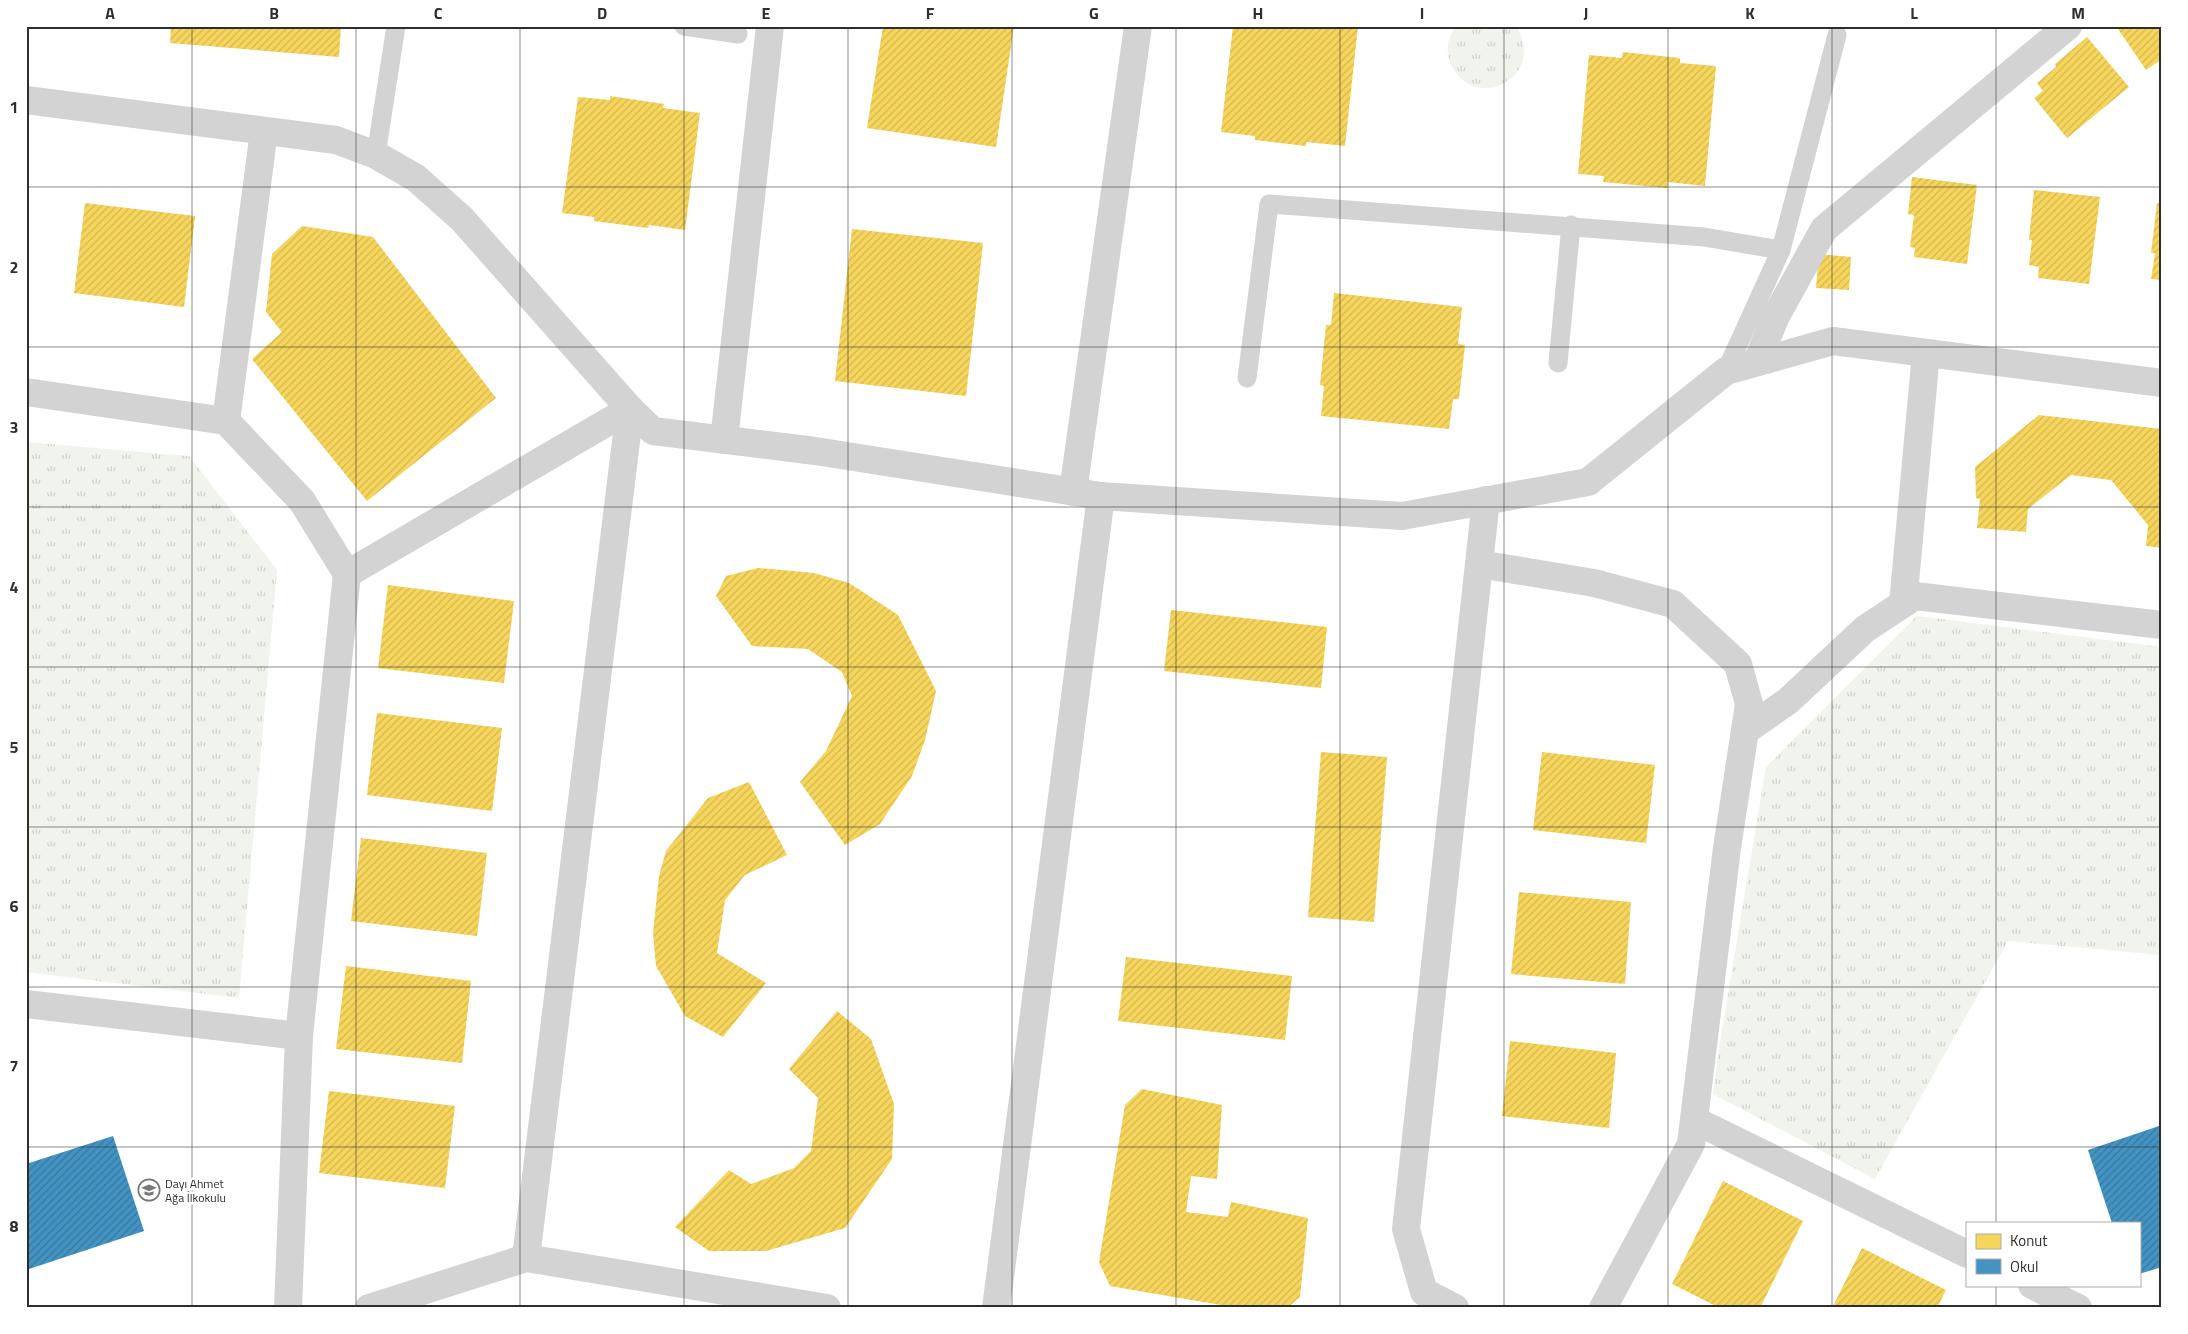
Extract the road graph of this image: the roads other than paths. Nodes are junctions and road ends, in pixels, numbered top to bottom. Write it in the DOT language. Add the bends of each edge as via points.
graph roads {
  1 [pos="396,26"];
  2 [pos="684,26"];
  3 [pos="770,26"];
  4 [pos="1138,26"];
  5 [pos="2068,26"];
  6 [pos="738,34"];
  7 [pos="1837,35"];
  8 [pos="26,100"];
  9 [pos="264,130"];
  10 [pos="376,155"];
  11 [pos="1571,225"];
  12 [pos="1781,250"];
  13 [pos="1926,353"];
  14 [pos="1558,362"];
  15 [pos="1757,362"];
  16 [pos="1726,371"];
  17 [pos="1247,378"];
  18 [pos="2162,383"];
  19 [pos="26,392"];
  20 [pos="630,409"];
  21 [pos="226,421"];
  22 [pos="724,440"];
  23 [pos="1074,492"];
  24 [pos="1101,496"];
  25 [pos="1486,500"];
  26 [pos="1479,564"];
  27 [pos="347,574"];
  28 [pos="1903,604"];
  29 [pos="2162,624"];
  30 [pos="1745,731"];
  31 [pos="26,1004"];
  32 [pos="298,1036"];
  33 [pos="1694,1120"];
  34 [pos="1966,1254"];
  35 [pos="526,1258"];
  36 [pos="2034,1286"];
  37 [pos="288,1308"];
  38 [pos="369,1308"];
  39 [pos="827,1308"];
  40 [pos="996,1308"];
  41 [pos="1455,1308"];
  42 [pos="1603,1308"];
  43 [pos="2078,1308"];
  1 -- 10 [label="lane"];
  2 -- 6 [label="lane"];
  3 -- 22 [label="street"];
  4 -- 23 [label="street"];
  5 -- 15 [label="street" via="1824,229 1776,316"];
  7 -- 12 [label="lane"];
  8 -- 9 [label="street"];
  9 -- 10 [label="street" via="336,140"];
  9 -- 21 [label="street"];
  10 -- 20 [label="street" via="416,178 462,219"];
  11 -- 12 [label="lane" via="1704,237"];
  11 -- 14 [label="lane"];
  11 -- 17 [label="lane" via="1269,204"];
  12 -- 16 [label="lane"];
  13 -- 15 [label="street" via="1833,341"];
  13 -- 18 [label="street"];
  13 -- 28 [label="street"];
  15 -- 16 [label="street"];
  16 -- 25 [label="street" via="1588,482"];
  19 -- 21 [label="street"];
  20 -- 22 [label="street" via="653,431"];
  20 -- 27 [label="street"];
  20 -- 35 [label="street"];
  21 -- 27 [label="street" via="302,501"];
  22 -- 23 [label="street"];
  23 -- 24 [label="street"];
  24 -- 25 [label="street" via="1402,516"];
  24 -- 40 [label="street"];
  25 -- 26 [label="street"];
  26 -- 30 [label="street" via="1594,583 1673,604 1738,664 1750,704"];
  26 -- 41 [label="street" via="1406,1229 1424,1292"];
  27 -- 32 [label="street"];
  28 -- 29 [label="street" via="1915,596"];
  28 -- 30 [label="street" via="1865,629 1788,701"];
  30 -- 33 [label="street" via="1727,848"];
  31 -- 32 [label="street"];
  32 -- 37 [label="street"];
  33 -- 34 [label="street"];
  33 -- 42 [label="street" via="1691,1144"];
  35 -- 38 [label="street"];
  35 -- 39 [label="street"];
  36 -- 43 [label="street"];
}
